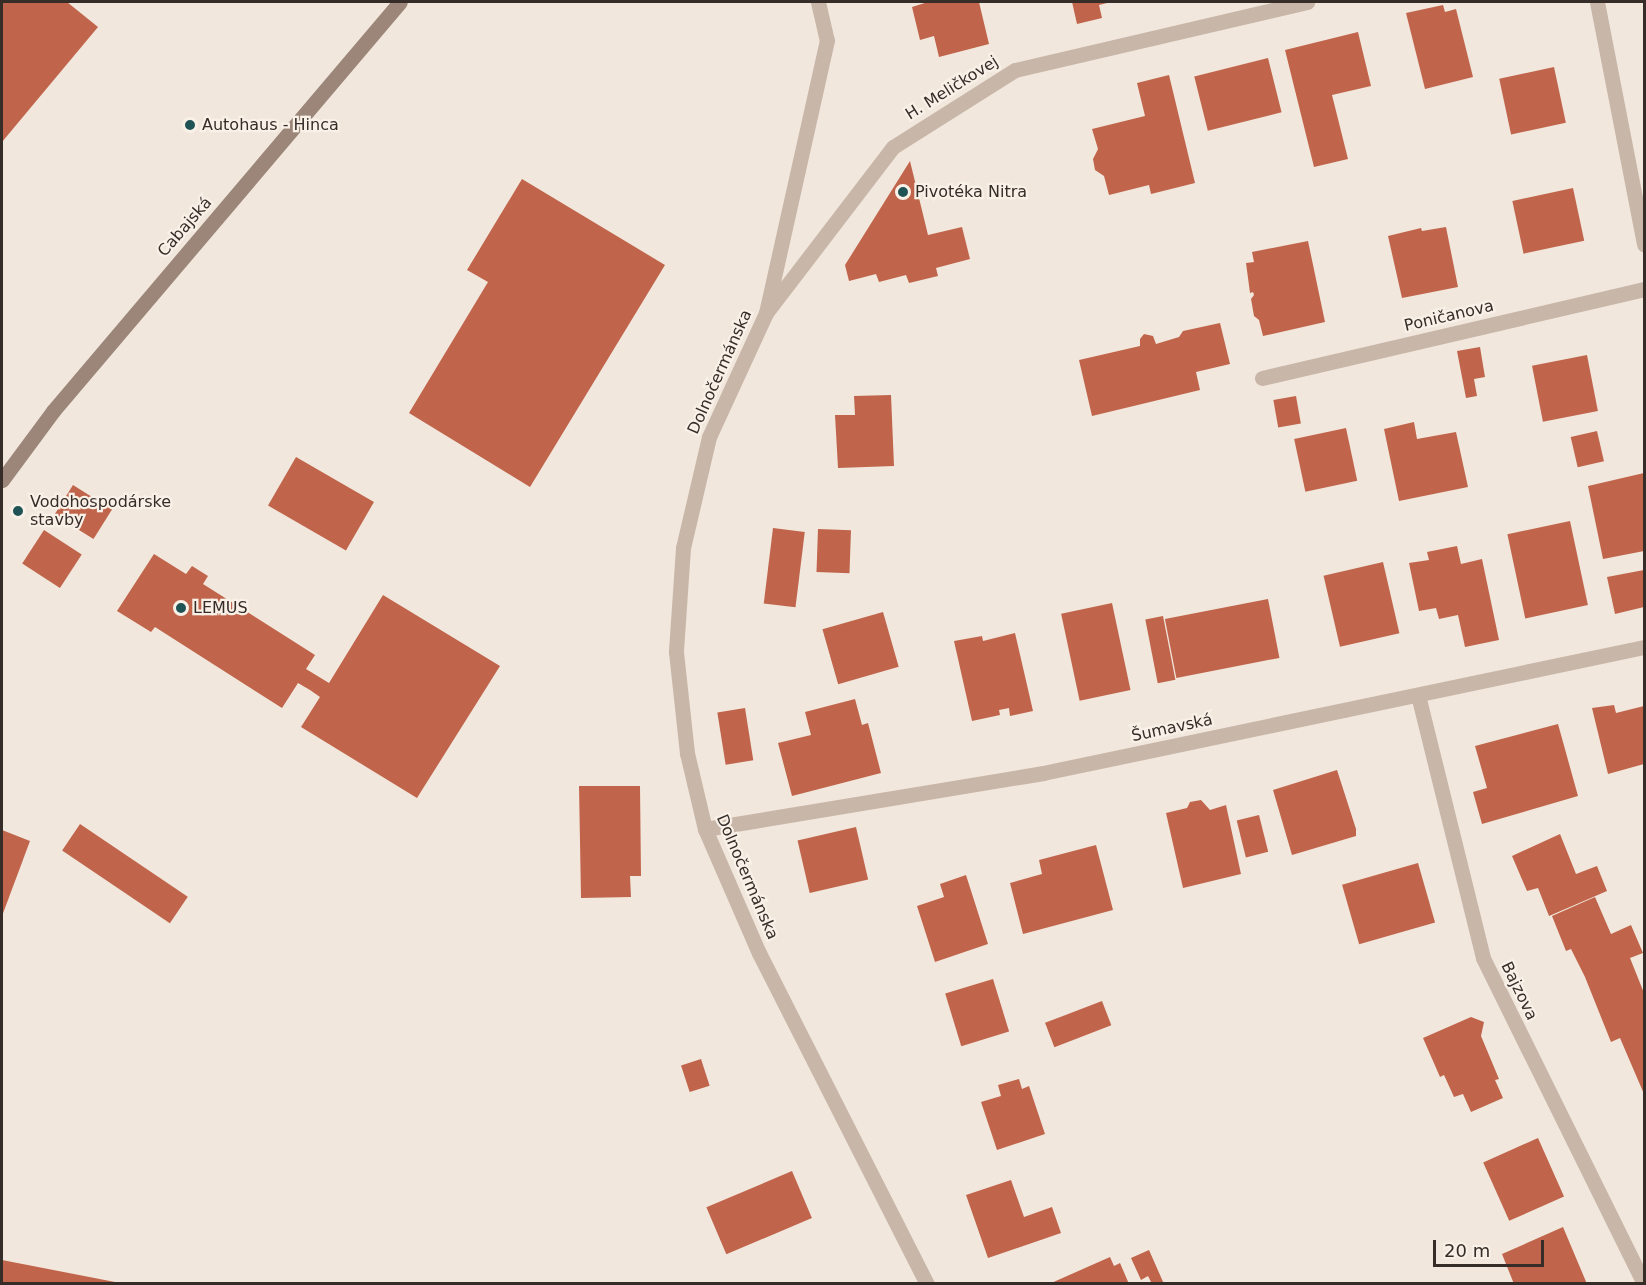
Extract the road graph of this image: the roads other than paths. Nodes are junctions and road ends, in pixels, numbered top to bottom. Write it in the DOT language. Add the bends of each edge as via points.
graph roads {
  1 [pos="400,2"];
  2 [pos="818,2"];
  3 [pos="1306,2"];
  4 [pos="1597,2"];
  5 [pos="1644,244"];
  6 [pos="1644,289"];
  7 [pos="766,313"];
  8 [pos="1262,378"];
  9 [pos="2,480"];
  10 [pos="1644,647"];
  11 [pos="1418,694"];
  12 [pos="705,829"];
  13 [pos="927,1284"];
  14 [pos="1644,1284"];
  1 -- 9 [label="main road, Cabajská" via="52,411"];
  2 -- 7 [label="street, Dolnočermánska" via="827,40"];
  3 -- 7 [label="street, H. Meličkovej" via="1015,70 893,147"];
  4 -- 5 [label="street"];
  6 -- 8 [label="street, Poničanova"];
  7 -- 12 [label="street, Dolnočermánska" via="709,437 682,548 676,652 687,753"];
  10 -- 11 [label="street, Šumavská"];
  11 -- 12 [label="street, Šumavská" via="1043,773"];
  11 -- 14 [label="street, Bajzova" via="1483,958"];
  12 -- 13 [label="street, Dolnočermánska" via="759,952"];
}
